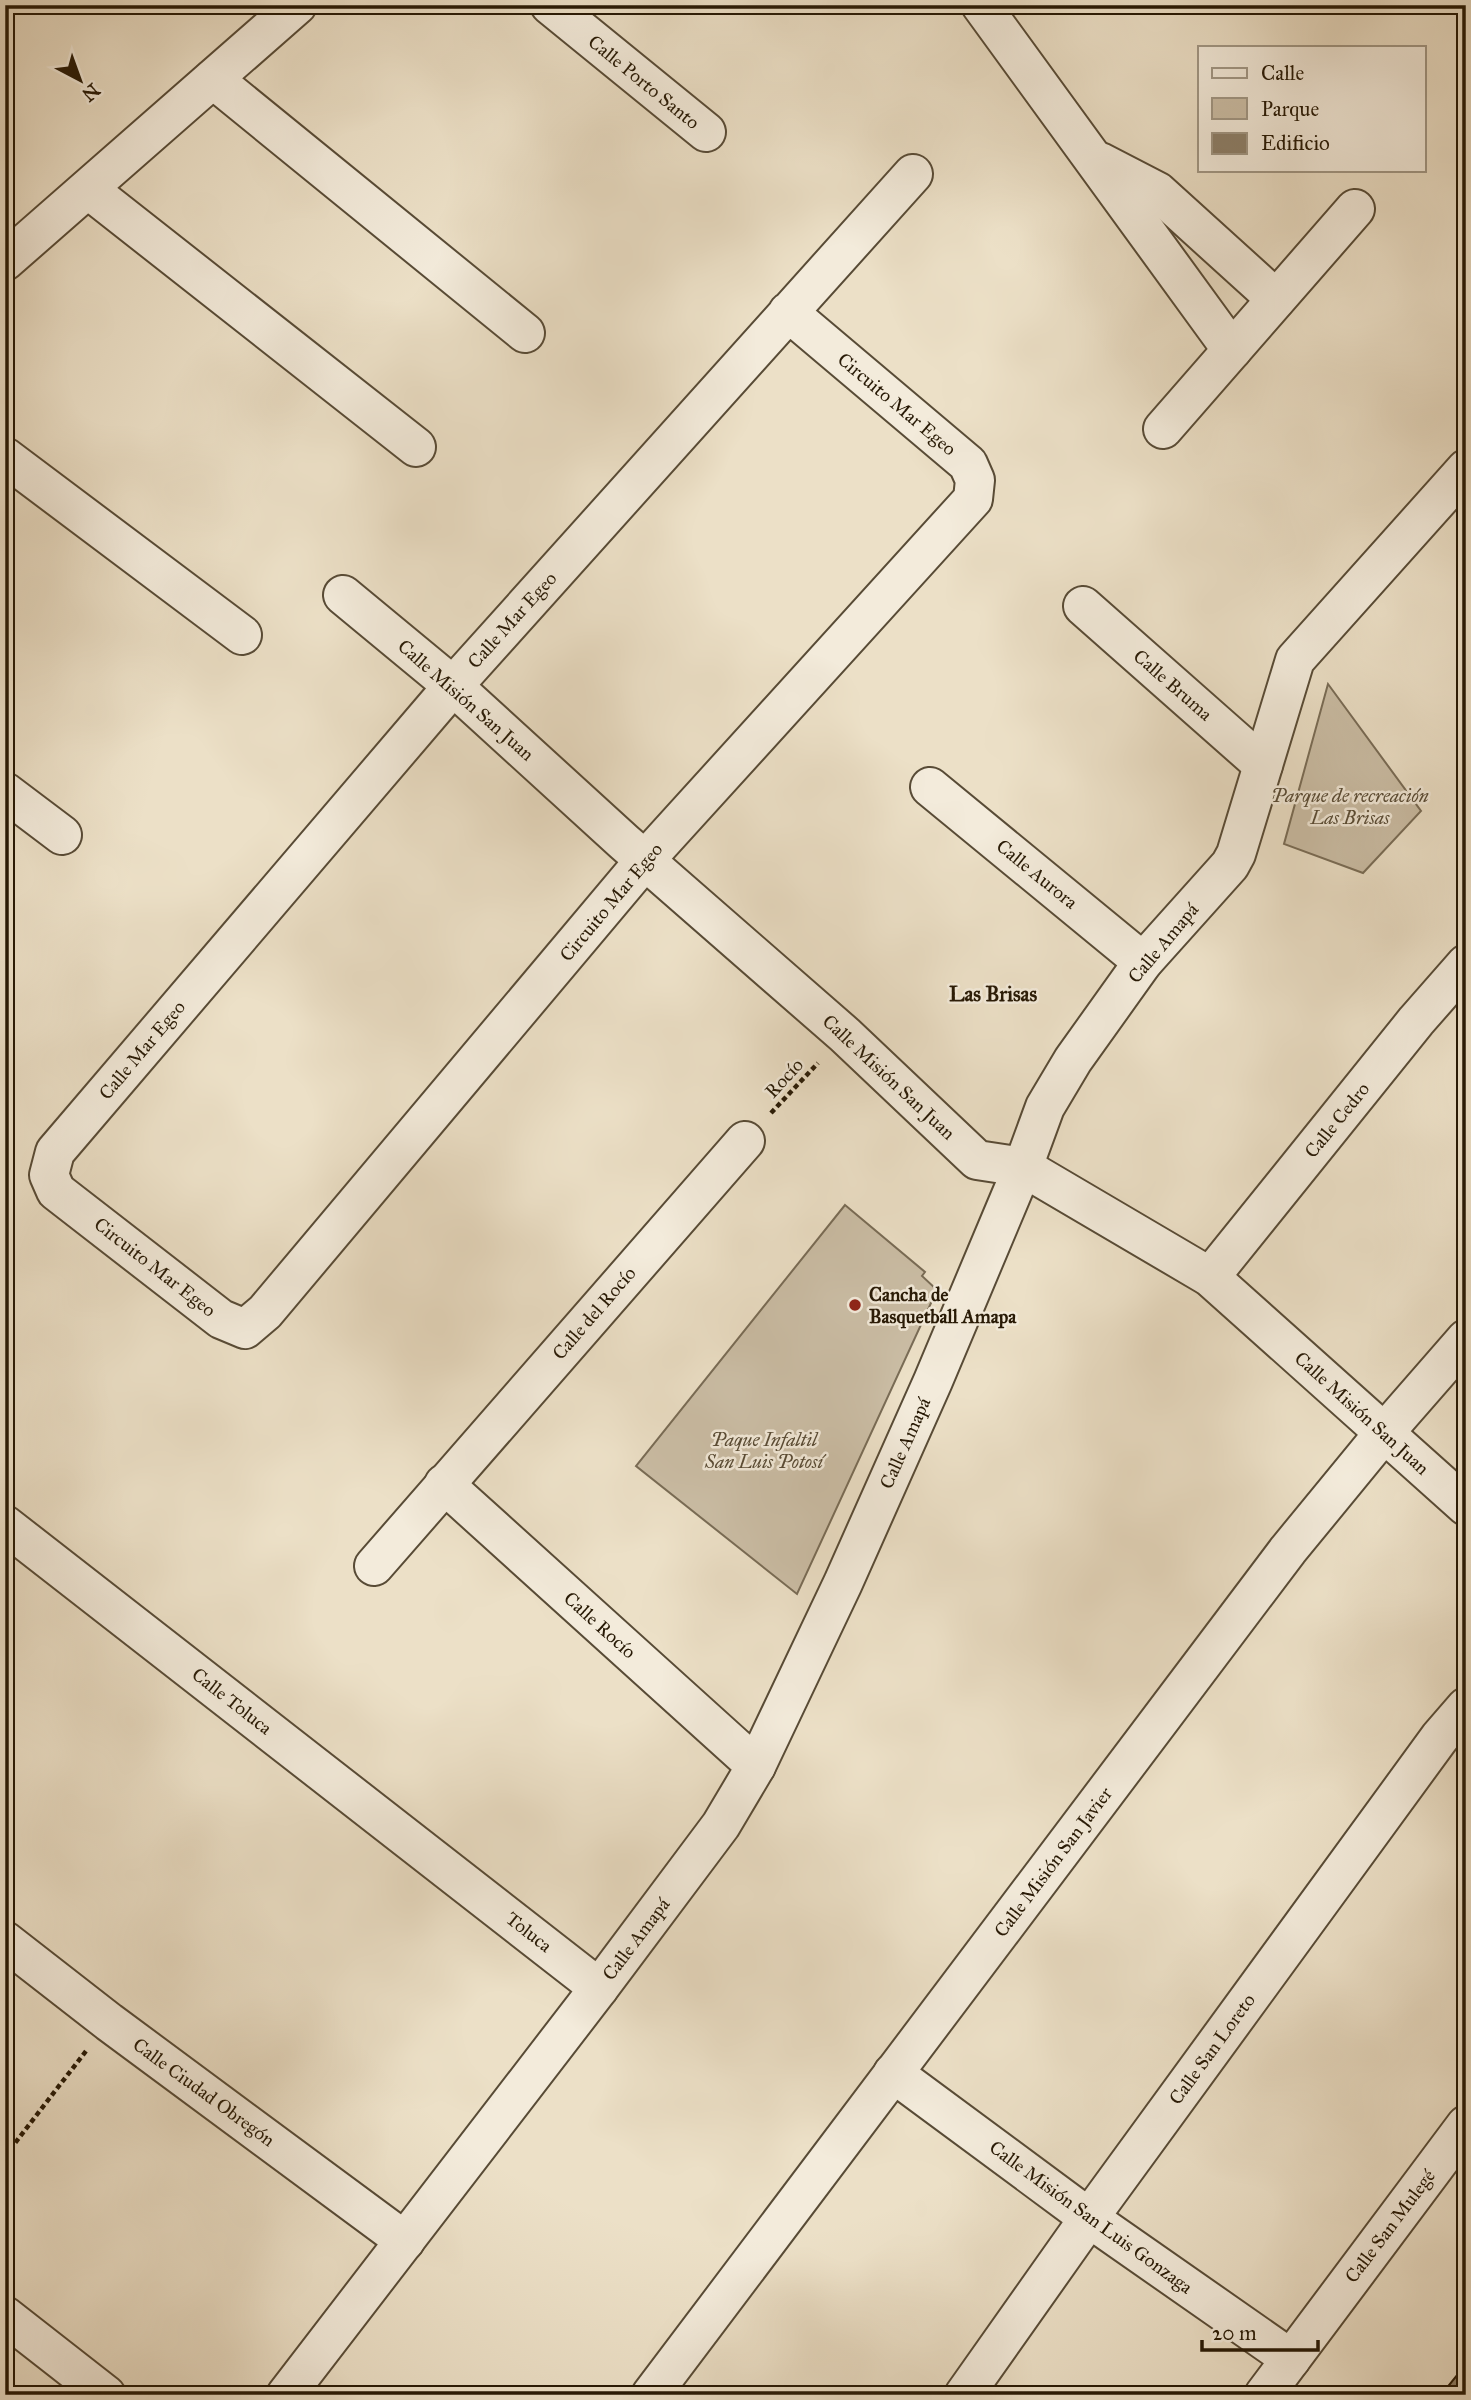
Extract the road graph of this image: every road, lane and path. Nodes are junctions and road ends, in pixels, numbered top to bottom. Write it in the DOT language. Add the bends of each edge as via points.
graph roads {
  1 [pos="297,5"];
  2 [pos="550,5"];
  3 [pos="981,5"];
  4 [pos="213,79"];
  5 [pos="706,132"];
  6 [pos="1093,159"];
  7 [pos="913,174"];
  8 [pos="88,188"];
  9 [pos="1355,209"];
  10 [pos="5,261"];
  11 [pos="1276,299"];
  12 [pos="788,312"];
  13 [pos="524,333"];
  14 [pos="1232,350"];
  15 [pos="1163,429"];
  16 [pos="416,447"];
  17 [pos="5,457"];
  18 [pos="1466,469"];
  19 [pos="343,595"];
  20 [pos="1083,606"];
  21 [pos="242,635"];
  22 [pos="453,685"];
  23 [pos="1264,765"];
  24 [pos="930,788"];
  25 [pos="5,792"];
  26 [pos="62,835"];
  27 [pos="645,860"];
  28 [pos="1143,962"];
  29 [pos="1466,964"];
  30 [pos="845,1035"];
  31 [pos="744,1141"];
  32 [pos="1023,1167"];
  33 [pos="49,1175"];
  34 [pos="1210,1277"];
  35 [pos="1466,1339"];
  36 [pos="1384,1433"];
  37 [pos="444,1484"];
  38 [pos="1466,1506"];
  39 [pos="5,1525"];
  40 [pos="374,1566"];
  41 [pos="1466,1707"];
  42 [pos="756,1766"];
  43 [pos="458,1877"];
  44 [pos="5,1941"];
  45 [pos="599,1988"];
  46 [pos="109,2022"];
  47 [pos="893,2073"];
  48 [pos="1466,2124"];
  49 [pos="5,2156"];
  50 [pos="1089,2218"];
  51 [pos="405,2241"];
  52 [pos="5,2316"];
  53 [pos="1291,2358"];
  54 [pos="106,2395"];
  55 [pos="286,2395"];
  56 [pos="651,2395"];
  57 [pos="964,2395"];
  58 [pos="1264,2395"];
  1 -- 4 [label="street"];
  2 -- 5 [label="street, Calle Porto Santo"];
  3 -- 6 [label="street"];
  4 -- 8 [label="street"];
  4 -- 13 [label="street"];
  6 -- 11 [label="street" via="1158,192"];
  6 -- 14 [label="street"];
  7 -- 12 [label="street, Calle Mar Egeo"];
  8 -- 10 [label="street"];
  8 -- 16 [label="street"];
  9 -- 11 [label="street"];
  11 -- 14 [label="street"];
  12 -- 22 [label="street, Calle Mar Egeo"];
  12 -- 27 [label="street, Circuito Mar Egeo" via="968,464 975,481 973,499"];
  14 -- 15 [label="street"];
  17 -- 21 [label="street"];
  18 -- 23 [label="street, Calle Amapá" via="1295,660"];
  19 -- 22 [label="street, Calle Misión San Juan"];
  20 -- 23 [label="street, Calle Bruma"];
  22 -- 27 [label="street, Calle Misión San Juan"];
  22 -- 33 [label="street, Calle Mar Egeo" via="55,1152"];
  23 -- 28 [label="street, Calle Amapá" via="1230,865"];
  24 -- 28 [label="street, Calle Aurora"];
  25 -- 26 [label="street"];
  27 -- 30 [label="street, Calle Misión San Juan"];
  27 -- 33 [label="street, Circuito Mar Egeo" via="265,1312 245,1329 221,1319 56,1191"];
  28 -- 32 [label="street, Calle Amapá" via="1045,1107"];
  29 -- 34 [label="street, Calle Cedro"];
  30 -- 31 [label="path, Rocío"];
  30 -- 32 [label="street, Calle Misión San Juan" via="977,1160"];
  31 -- 37 [label="street, Calle del Rocío"];
  32 -- 34 [label="street, Calle Misión San Juan"];
  32 -- 42 [label="street, Calle Amapá" via="843,1583"];
  34 -- 36 [label="street, Calle Misión San Juan"];
  35 -- 36 [label="street, Calle Misión San Javier"];
  36 -- 38 [label="street, Calle Misión San Juan"];
  36 -- 47 [label="street, Calle Misión San Javier" via="1289,1550"];
  37 -- 40 [label="street, Calle del Rocío"];
  37 -- 42 [label="street, Calle Rocío"];
  39 -- 43 [label="street, Calle Toluca"];
  41 -- 50 [label="street, Calle San Loreto"];
  42 -- 45 [label="street, Calle Amapá" via="721,1825"];
  43 -- 45 [label="street, Toluca"];
  44 -- 46 [label="street, Calle Ciudad Obregón"];
  45 -- 51 [label="street, Calle Amapá"];
  46 -- 49 [label="path"];
  46 -- 51 [label="street, Calle Ciudad Obregón"];
  47 -- 50 [label="street, Calle Misión San Luis Gonzaga"];
  47 -- 56 [label="street, Calle Misión San Javier"];
  48 -- 53 [label="street, Calle San Mulegé"];
  50 -- 53 [label="street, Calle Misión San Luis Gonzaga"];
  50 -- 57 [label="street, Calle San Loreto"];
  51 -- 55 [label="street, Calle Amapá"];
  52 -- 54 [label="street"];
  53 -- 58 [label="street, Calle San Mulegé"];
}
